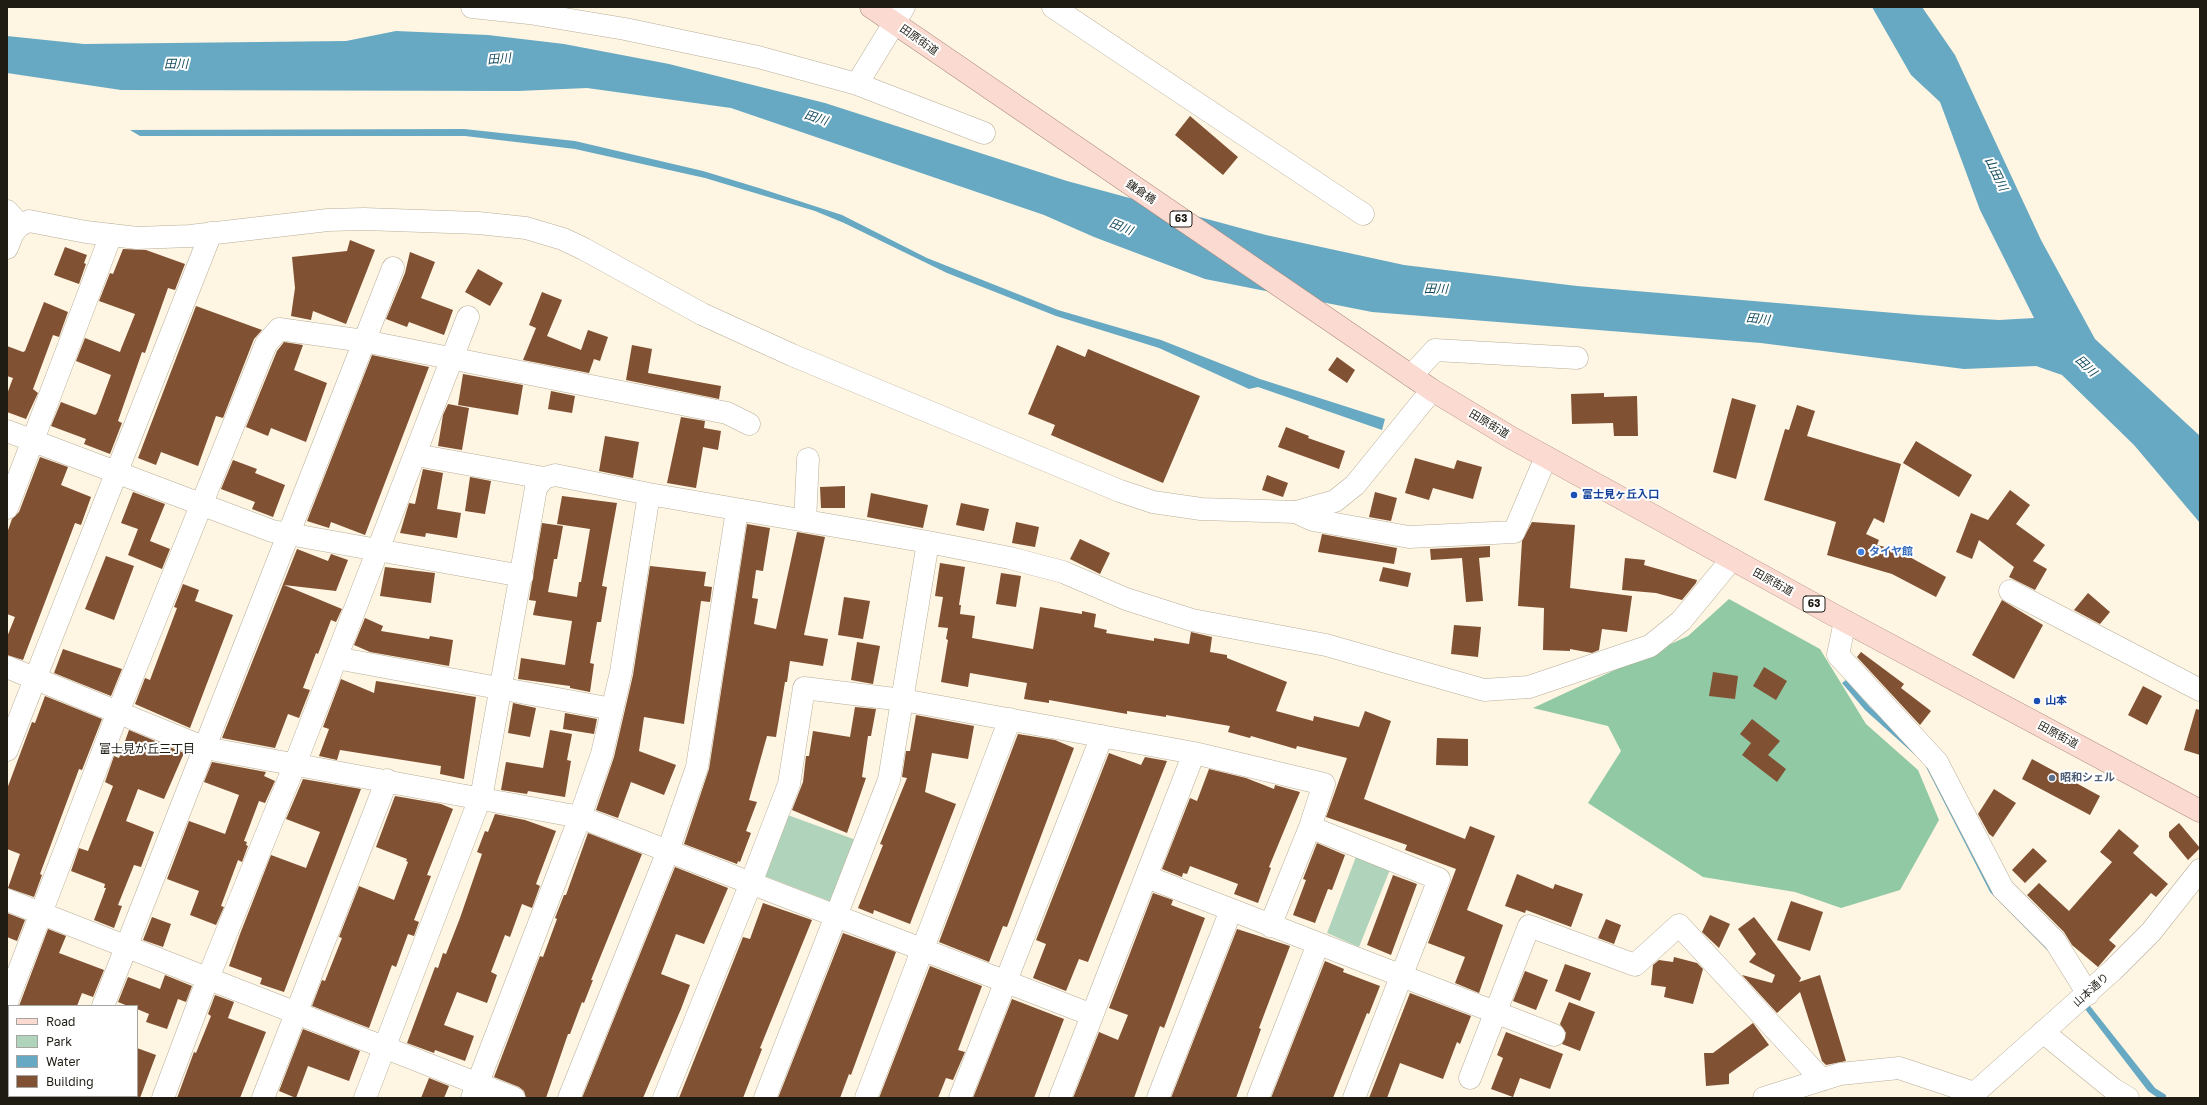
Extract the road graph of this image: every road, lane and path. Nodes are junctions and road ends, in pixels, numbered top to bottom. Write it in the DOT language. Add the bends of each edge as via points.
graph roads {
  1 [pos="472,7"];
  2 [pos="871,7"];
  3 [pos="1054,7"];
  4 [pos="900,15"];
  5 [pos="968,74"];
  6 [pos="857,84"];
  7 [pos="984,132"];
  8 [pos="1363,214"];
  9 [pos="14,218"];
  10 [pos="211,233"];
  11 [pos="111,235"];
  12 [pos="7,248"];
  13 [pos="393,268"];
  14 [pos="468,317"];
  15 [pos="364,341"];
  16 [pos="1578,358"];
  17 [pos="452,359"];
  18 [pos="1402,370"];
  19 [pos="1432,390"];
  20 [pos="749,424"];
  21 [pos="7,431"];
  22 [pos="34,441"];
  23 [pos="416,455"];
  24 [pos="1546,457"];
  25 [pos="808,459"];
  26 [pos="118,473"];
  27 [pos="544,478"];
  28 [pos="649,494"];
  29 [pos="203,504"];
  30 [pos="7,508"];
  31 [pos="737,510"];
  32 [pos="1296,512"];
  33 [pos="805,521"];
  34 [pos="288,535"];
  35 [pos="928,542"];
  36 [pos="378,551"];
  37 [pos="1732,559"];
  38 [pos="522,576"];
  39 [pos="2010,591"];
  40 [pos="1846,621"];
  41 [pos="336,658"];
  42 [pos="7,667"];
  43 [pos="35,678"];
  44 [pos="501,690"];
  45 [pos="2200,690"];
  46 [pos="903,700"];
  47 [pos="612,710"];
  48 [pos="118,712"];
  49 [pos="1010,719"];
  50 [pos="1102,736"];
  51 [pos="205,748"];
  52 [pos="7,750"];
  53 [pos="1194,753"];
  54 [pos="295,764"];
  55 [pos="386,780"];
  56 [pos="481,798"];
  57 [pos="2200,811"];
  58 [pos="580,817"];
  59 [pos="1310,827"];
  60 [pos="668,851"];
  61 [pos="2200,870"];
  62 [pos="1147,877"];
  63 [pos="752,884"];
  64 [pos="7,900"];
  65 [pos="1231,910"];
  66 [pos="42,914"];
  67 [pos="836,916"];
  68 [pos="1270,926"];
  69 [pos="1318,944"];
  70 [pos="126,947"];
  71 [pos="923,950"];
  72 [pos="1402,977"];
  73 [pos="208,978"];
  74 [pos="1006,982"];
  75 [pos="2088,994"];
  76 [pos="7,1002"];
  77 [pos="103,1005"];
  78 [pos="1494,1012"];
  79 [pos="296,1013"];
  80 [pos="1092,1015"];
  81 [pos="2043,1032"];
  82 [pos="1554,1035"];
  83 [pos="384,1048"];
  84 [pos="1470,1078"];
  85 [pos="1822,1080"];
  86 [pos="475,1091"];
  87 [pos="1972,1095"];
  88 [pos="163,1098"];
  89 [pos="263,1098"];
  90 [pos="365,1098"];
  91 [pos="514,1098"];
  92 [pos="569,1098"];
  93 [pos="664,1098"];
  94 [pos="765,1098"];
  95 [pos="866,1098"];
  96 [pos="960,1098"];
  97 [pos="1060,1098"];
  98 [pos="1158,1098"];
  99 [pos="1258,1098"];
  100 [pos="1354,1098"];
  101 [pos="1764,1098"];
  102 [pos="2128,1098"];
  1 -- 6 [label="street" via="530,13 625,29 758,57"];
  2 -- 4 [label="main road, 田原街道 / 63"];
  3 -- 8 [label="street"];
  4 -- 5 [label="main road, 田原街道 / 63"];
  4 -- 6 [label="street"];
  5 -- 18 [label="main road, 鎌倉橋 / 63"];
  6 -- 7 [label="street"];
  9 -- 11 [label="street"];
  9 -- 12 [label="street" via="13,233"];
  10 -- 11 [label="street" via="137,238"];
  10 -- 26 [label="street"];
  10 -- 32 [label="street" via="294,222 357,219 478,223 526,228 584,248 702,314 792,355 1120,491 1153,502 1201,509"];
  11 -- 22 [label="street"];
  13 -- 15 [label="street"];
  14 -- 17 [label="street"];
  15 -- 17 [label="street"];
  15 -- 29 [label="street" via="279,329 266,344"];
  15 -- 34 [label="street"];
  16 -- 18 [label="street" via="1435,350"];
  17 -- 20 [label="street" via="727,413"];
  17 -- 23 [label="street"];
  18 -- 19 [label="main road, 田原街道 / 63"];
  19 -- 24 [label="main road, 田原街道 / 63"];
  19 -- 32 [label="street" via="1355,485 1334,501"];
  21 -- 22 [label="street"];
  22 -- 26 [label="street"];
  22 -- 30 [label="street"];
  23 -- 27 [label="street"];
  23 -- 36 [label="street"];
  24 -- 32 [label="street" via="1514,532 1409,537 1313,520"];
  24 -- 37 [label="main road, 田原街道 / 63"];
  25 -- 33 [label="street"];
  26 -- 29 [label="street"];
  26 -- 43 [label="street"];
  27 -- 28 [label="street" via="555,475"];
  27 -- 38 [label="street" via="536,488"];
  28 -- 31 [label="street"];
  28 -- 47 [label="street" via="621,672"];
  29 -- 34 [label="street"];
  29 -- 48 [label="street"];
  31 -- 33 [label="street"];
  31 -- 60 [label="street" via="697,767"];
  33 -- 35 [label="street"];
  34 -- 36 [label="street"];
  34 -- 51 [label="street"];
  35 -- 37 [label="street" via="1010,558 1063,572 1126,599 1192,620 1326,645 1484,690 1529,687 1650,646 1681,621"];
  35 -- 46 [label="street"];
  36 -- 38 [label="street"];
  36 -- 41 [label="street"];
  37 -- 40 [label="main road, 田原街道 / 63"];
  38 -- 44 [label="street"];
  39 -- 45 [label="street"];
  40 -- 57 [label="main road, 田原街道 / 63"];
  40 -- 75 [label="street" via="1838,655 1937,762 2003,889 2055,941"];
  41 -- 44 [label="street"];
  41 -- 54 [label="street"];
  42 -- 43 [label="street"];
  43 -- 48 [label="street"];
  43 -- 52 [label="street"];
  44 -- 47 [label="street"];
  44 -- 56 [label="street"];
  46 -- 49 [label="street"];
  46 -- 63 [label="street" via="804,688 789,784"];
  46 -- 67 [label="street" via="889,780"];
  47 -- 58 [label="street" via="602,754"];
  48 -- 51 [label="street"];
  48 -- 66 [label="street"];
  49 -- 50 [label="street"];
  49 -- 71 [label="street"];
  50 -- 53 [label="street"];
  50 -- 74 [label="street"];
  51 -- 54 [label="street"];
  51 -- 70 [label="street"];
  53 -- 59 [label="street" via="1324,784"];
  53 -- 62 [label="street"];
  54 -- 55 [label="street"];
  54 -- 73 [label="street"];
  55 -- 56 [label="street"];
  55 -- 79 [label="street"];
  56 -- 58 [label="street"];
  56 -- 83 [label="street"];
  58 -- 60 [label="street"];
  58 -- 86 [label="street"];
  59 -- 68 [label="street"];
  59 -- 72 [label="street" via="1439,879"];
  60 -- 63 [label="street"];
  60 -- 92 [label="street"];
  61 -- 75 [label="street, 山本通り" via="2151,932"];
  62 -- 65 [label="street"];
  62 -- 80 [label="street"];
  63 -- 67 [label="street"];
  63 -- 93 [label="street"];
  64 -- 66 [label="street"];
  65 -- 68 [label="street"];
  65 -- 98 [label="street"];
  66 -- 70 [label="street"];
  66 -- 76 [label="street"];
  67 -- 71 [label="street"];
  67 -- 94 [label="street"];
  68 -- 69 [label="street"];
  69 -- 72 [label="street"];
  69 -- 99 [label="street"];
  70 -- 73 [label="street"];
  70 -- 77 [label="street"];
  71 -- 74 [label="street"];
  71 -- 95 [label="street"];
  72 -- 78 [label="street"];
  72 -- 100 [label="street"];
  73 -- 79 [label="street"];
  73 -- 88 [label="street"];
  74 -- 80 [label="street"];
  74 -- 96 [label="street"];
  75 -- 81 [label="street, 山本通り"];
  78 -- 82 [label="street"];
  78 -- 84 [label="street"];
  78 -- 85 [label="street" via="1529,926 1635,965 1679,925"];
  79 -- 83 [label="street"];
  79 -- 89 [label="street"];
  80 -- 97 [label="street"];
  81 -- 87 [label="street, 山本通り"];
  81 -- 102 [label="street" via="2113,1089"];
  83 -- 86 [label="street"];
  83 -- 90 [label="street"];
  85 -- 87 [label="street" via="1840,1074 1899,1068"];
  85 -- 101 [label="street"];
  86 -- 91 [label="street"];
}
